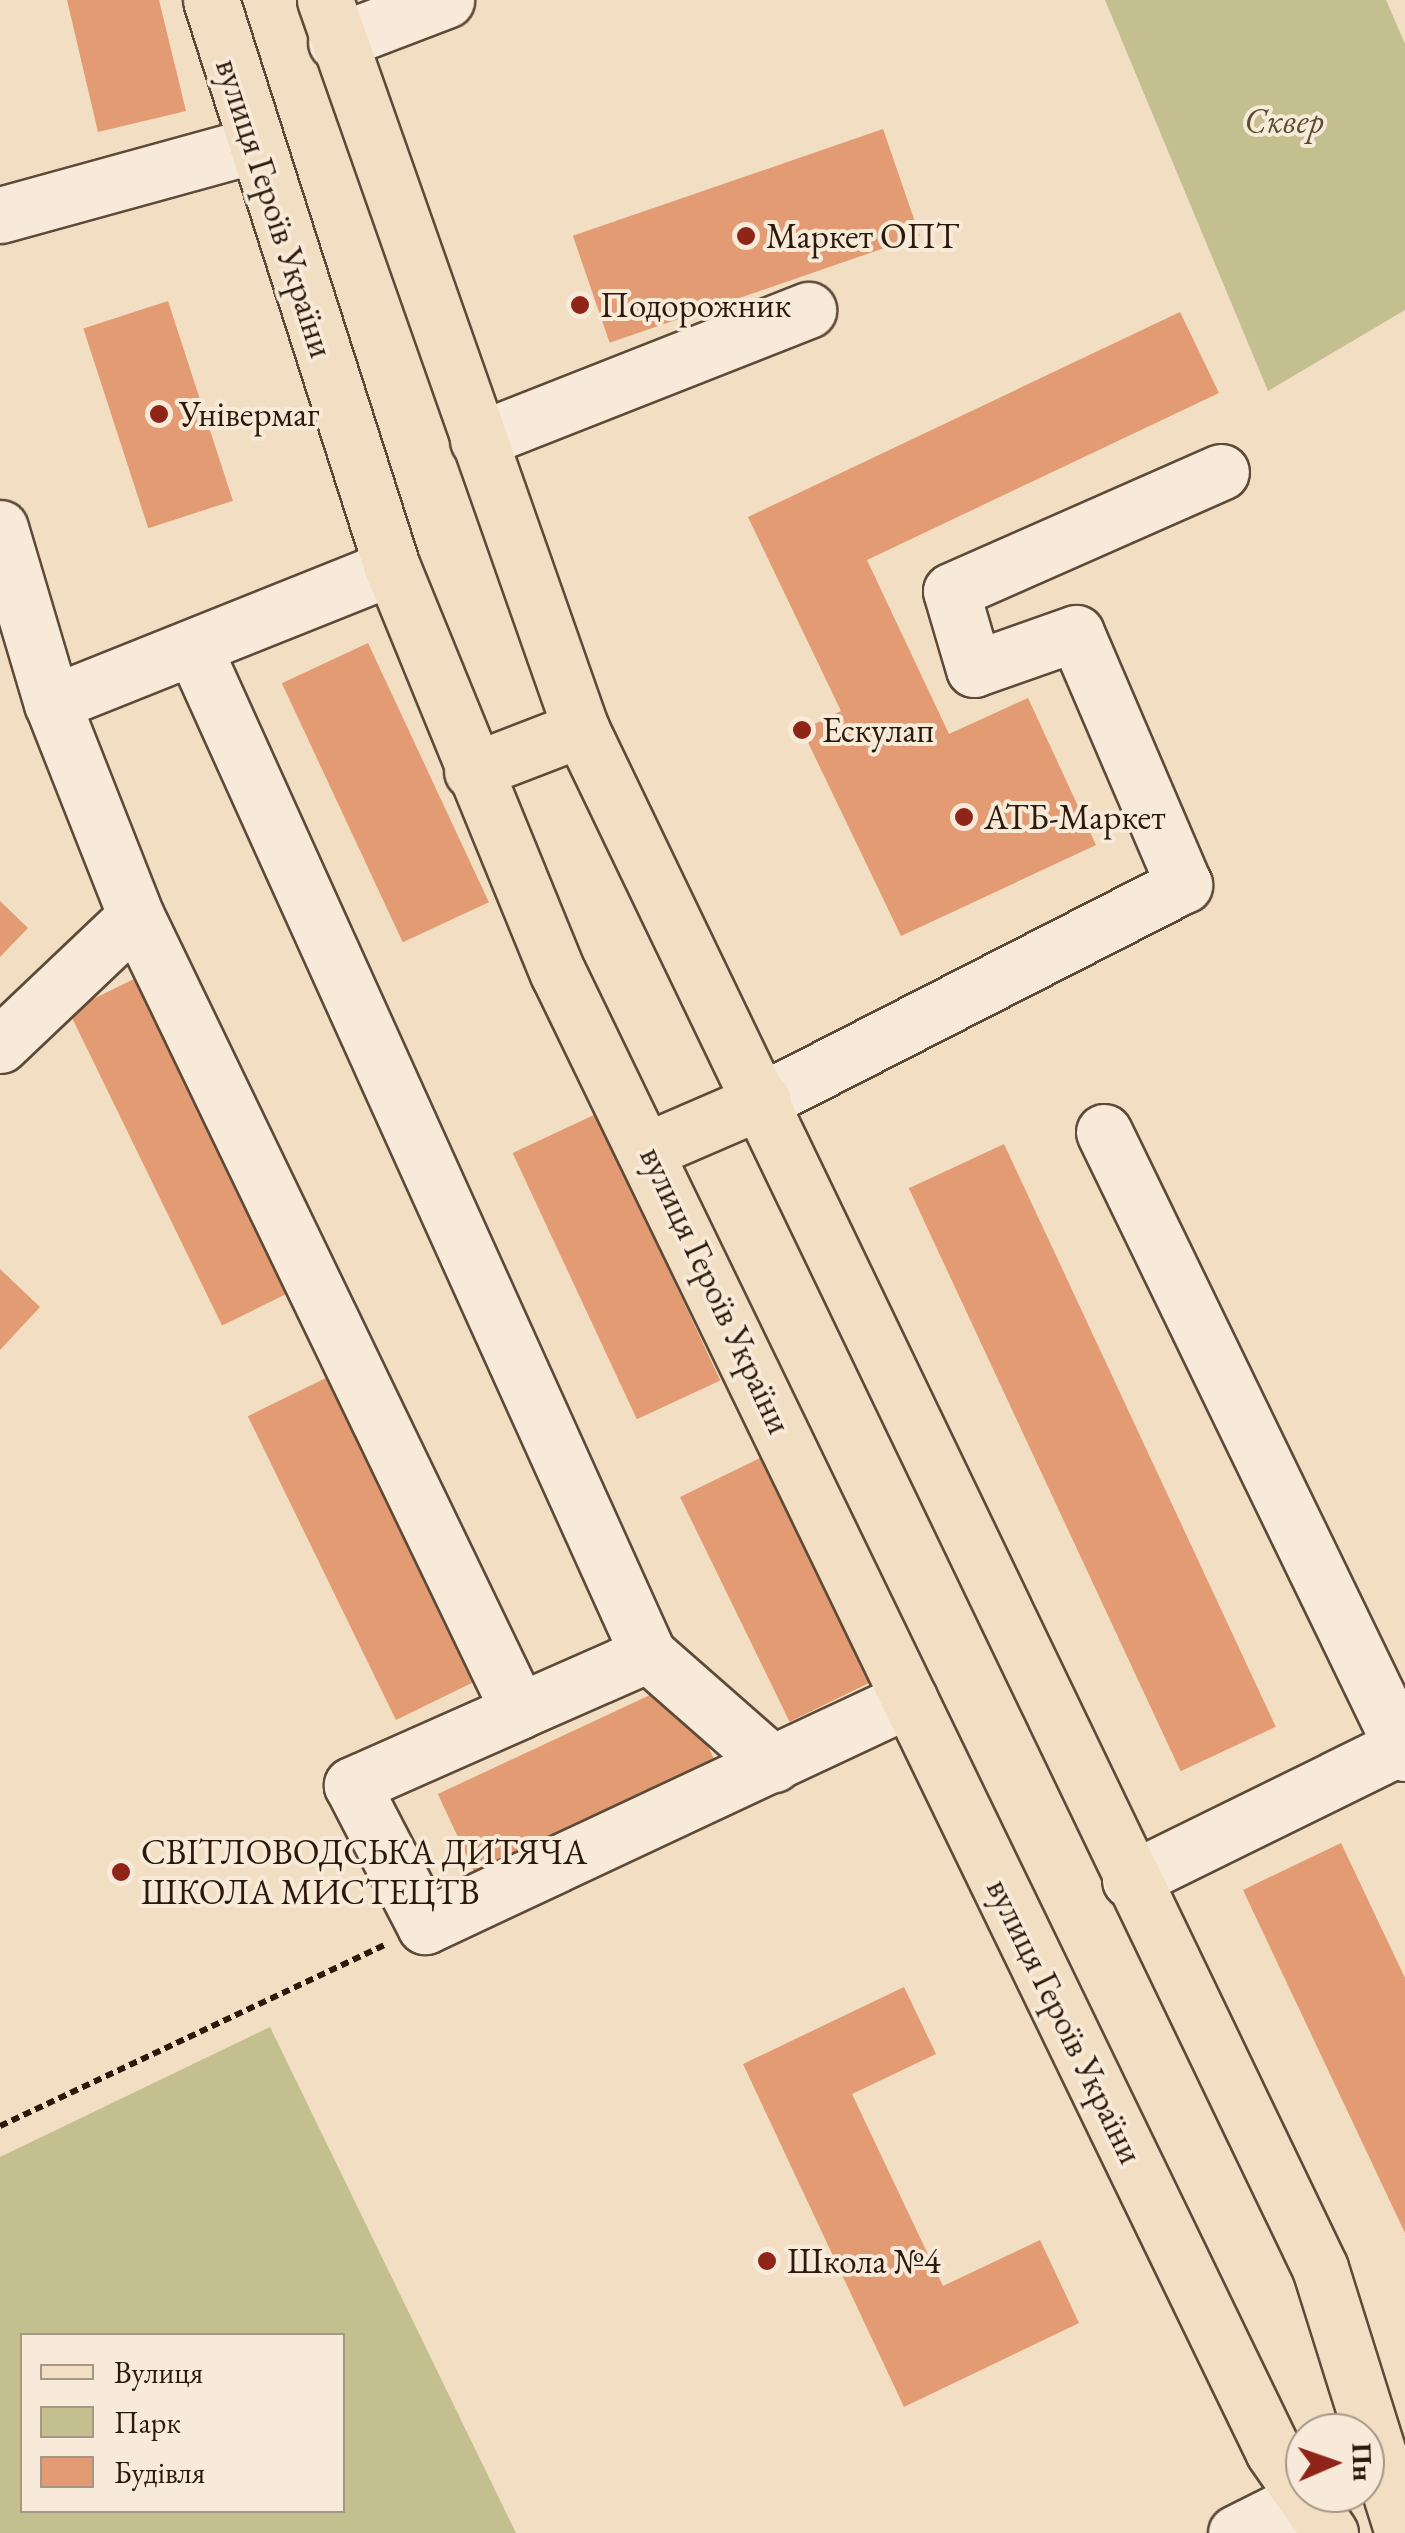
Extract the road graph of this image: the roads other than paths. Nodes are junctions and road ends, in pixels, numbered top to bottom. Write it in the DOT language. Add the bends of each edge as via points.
graph roads {
  1 [pos="211,0"];
  2 [pos="446,0"];
  3 [pos="331,21"];
  4 [pos="250,146"];
  5 [pos="0,215"];
  6 [pos="808,310"];
  7 [pos="478,440"];
  8 [pos="1221,472"];
  9 [pos="0,528"];
  10 [pos="392,567"];
  11 [pos="195,650"];
  12 [pos="52,703"];
  13 [pos="581,729"];
  14 [pos="472,771"];
  15 [pos="136,916"];
  16 [pos="0,1046"];
  17 [pos="764,1100"];
  18 [pos="1104,1132"];
  19 [pos="650,1149"];
  20 [pos="648,1654"];
  21 [pos="909,1699"];
  22 [pos="519,1711"];
  23 [pos="1403,1749"];
  24 [pos="773,1764"];
  25 [pos="1130,1880"];
  26 [pos="1370,2413"];
  27 [pos="1385,2456"];
  28 [pos="1285,2466"];
  29 [pos="1304,2513"];
  30 [pos="1236,2533"];
  31 [pos="1403,2533"];
  1 -- 4 [label="main road, вулиця Героїв України"];
  2 -- 3 [label="street"];
  3 -- 7 [label="main road"];
  4 -- 5 [label="street"];
  4 -- 10 [label="main road, вулиця Героїв України"];
  6 -- 7 [label="street"];
  7 -- 13 [label="main road"];
  8 -- 17 [label="street" via="951,591 974,668 1076,634 1184,885"];
  9 -- 12 [label="street"];
  10 -- 11 [label="street"];
  10 -- 14 [label="main road, вулиця Героїв України"];
  11 -- 12 [label="street"];
  11 -- 20 [label="street"];
  12 -- 15 [label="street"];
  13 -- 14 [label="main road"];
  13 -- 17 [label="main road"];
  14 -- 19 [label="main road, вулиця Героїв України" via="558,973"];
  15 -- 16 [label="street"];
  15 -- 22 [label="street"];
  17 -- 19 [label="main road"];
  17 -- 25 [label="main road"];
  18 -- 23 [label="street"];
  19 -- 21 [label="main road, вулиця Героїв України"];
  20 -- 22 [label="street"];
  20 -- 24 [label="street"];
  21 -- 24 [label="street"];
  21 -- 28 [label="main road, вулиця Героїв України"];
  22 -- 24 [label="street" via="352,1785 426,1926"];
  23 -- 25 [label="street"];
  25 -- 26 [label="main road" via="1320,2268"];
  27 -- 31 [label="main road"];
  29 -- 30 [label="street"];
}
